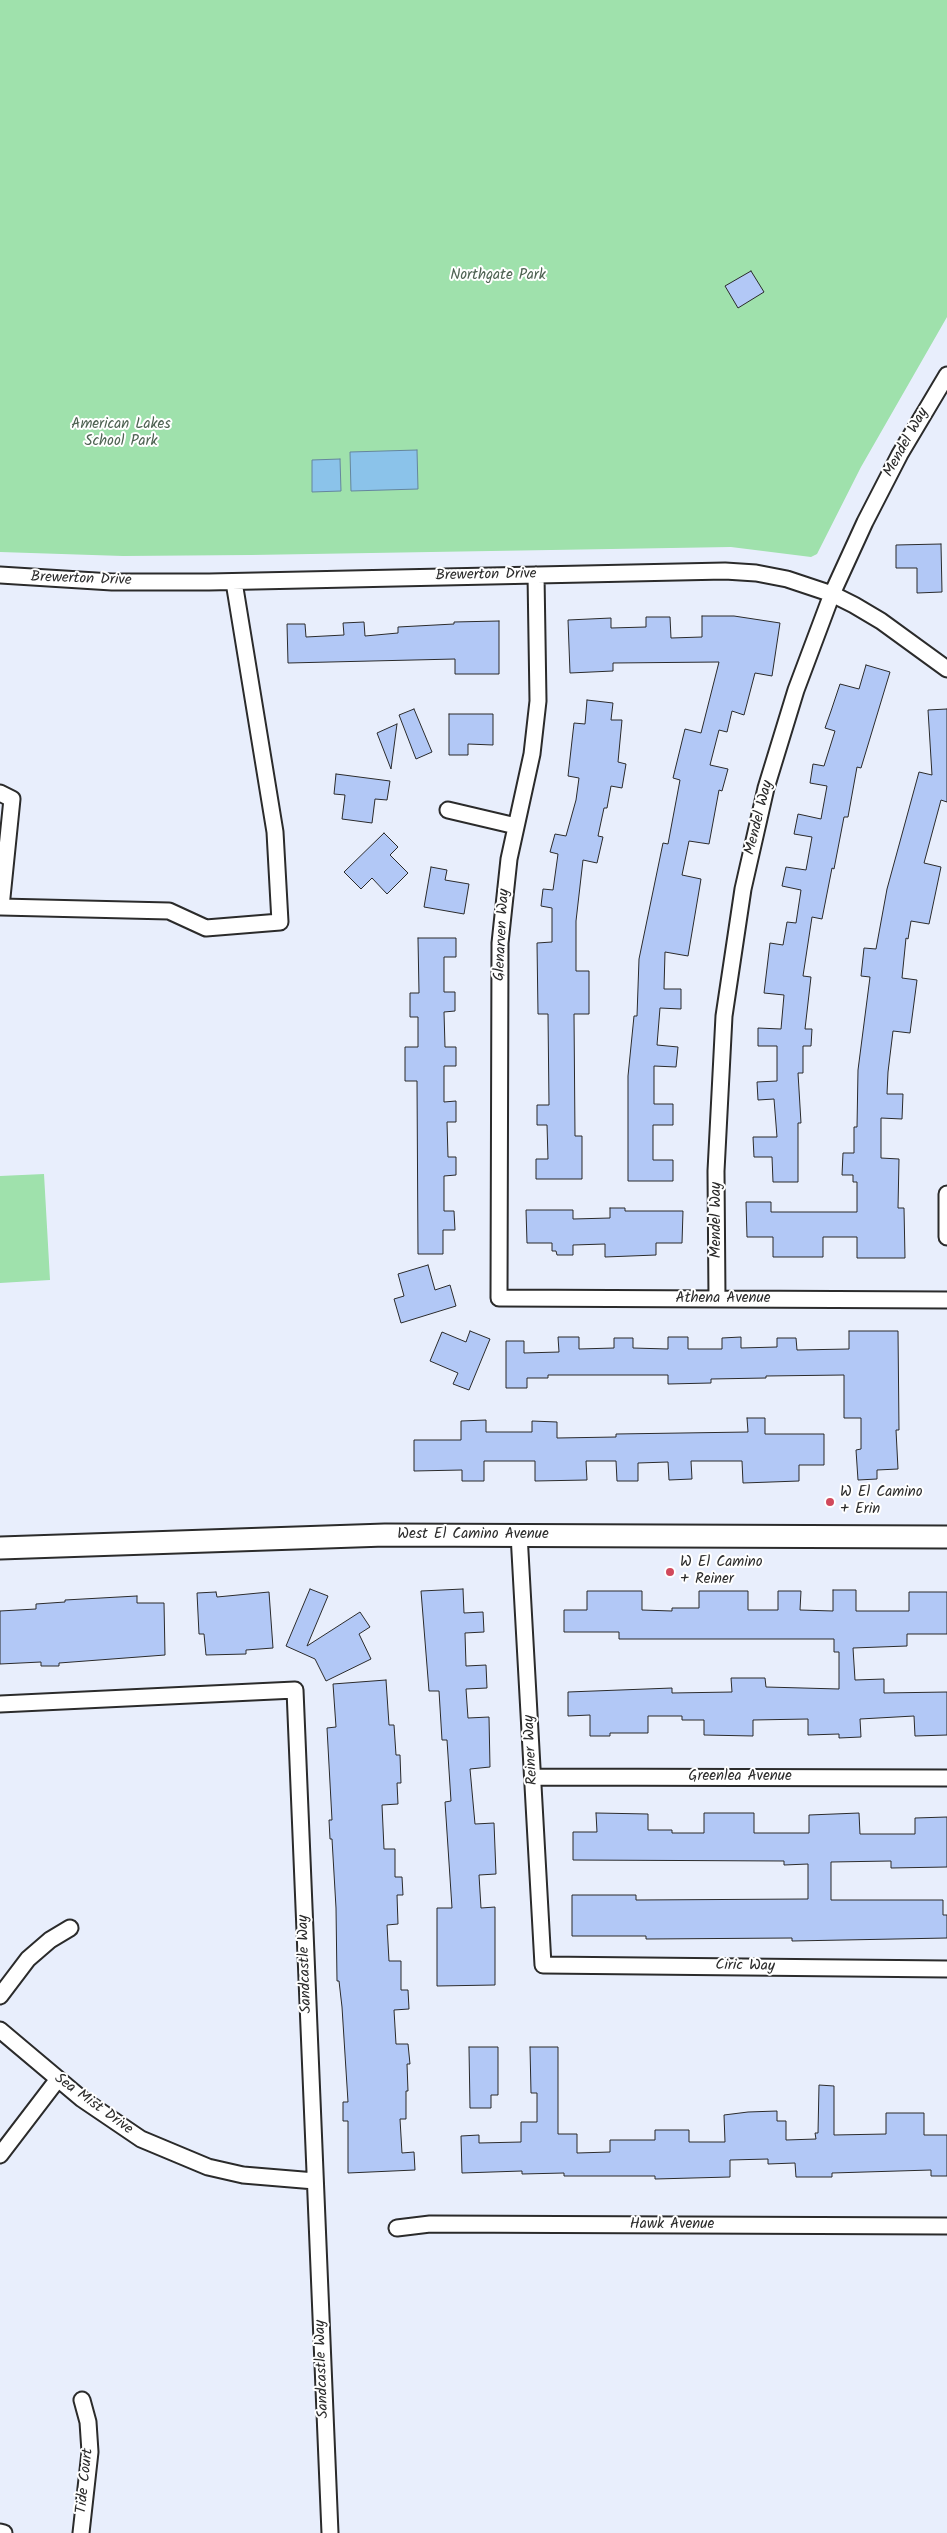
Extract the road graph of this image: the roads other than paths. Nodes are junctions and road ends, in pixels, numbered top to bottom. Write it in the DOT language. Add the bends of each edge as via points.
graph roads {
  1 [pos="947,375"];
  2 [pos="0,575"];
  3 [pos="536,575"];
  4 [pos="234,582"];
  5 [pos="832,594"];
  6 [pos="947,668"];
  7 [pos="0,793"];
  8 [pos="448,810"];
  9 [pos="516,826"];
  10 [pos="947,1194"];
  11 [pos="947,1237"];
  12 [pos="499,1298"];
  13 [pos="717,1299"];
  14 [pos="947,1300"];
  15 [pos="519,1534"];
  16 [pos="947,1537"];
  17 [pos="0,1548"];
  18 [pos="0,1704"];
  19 [pos="534,1777"];
  20 [pos="947,1778"];
  21 [pos="70,1928"];
  22 [pos="543,1965"];
  23 [pos="947,1969"];
  24 [pos="0,1996"];
  25 [pos="0,2030"];
  26 [pos="58,2079"];
  27 [pos="0,2155"];
  28 [pos="315,2180"];
  29 [pos="947,2226"];
  30 [pos="397,2228"];
  31 [pos="82,2400"];
  32 [pos="0,2532"];
  33 [pos="4,2533"];
  34 [pos="80,2533"];
  35 [pos="330,2533"];
  1 -- 5 [label="street, Mendel Way" via="900,454"];
  2 -- 4 [label="street, Brewerton Drive" via="112,582"];
  3 -- 4 [label="street, Brewerton Drive"];
  3 -- 5 [label="street, Brewerton Drive" via="756,573"];
  3 -- 9 [label="street, Glenarven Way" via="538,701 532,754"];
  4 -- 7 [label="street" via="275,832 280,922 206,928 170,911 1,907 12,799"];
  5 -- 6 [label="street, Brewerton Drive" via="881,621"];
  5 -- 13 [label="street, Mendel Way" via="796,690 766,788 741,898 724,1016 719,1094"];
  8 -- 9 [label="street"];
  9 -- 12 [label="street, Glenarven Way" via="503,901 500,943"];
  10 -- 11 [label="street"];
  12 -- 13 [label="street, Athena Avenue"];
  13 -- 14 [label="street, Athena Avenue"];
  15 -- 16 [label="main road, West El Camino Avenue"];
  15 -- 17 [label="main road, West El Camino Avenue" via="385,1535"];
  15 -- 19 [label="street, Reiner Way"];
  18 -- 28 [label="street, Sandcastle Way" via="294,1690"];
  19 -- 20 [label="street, Greenlea Avenue"];
  19 -- 22 [label="street, Reiner Way"];
  21 -- 24 [label="street" via="28,1959"];
  22 -- 23 [label="street, Ciric Way"];
  25 -- 26 [label="street, Sea Mist Drive"];
  26 -- 27 [label="street"];
  26 -- 28 [label="street, Sea Mist Drive" via="110,2120 174,2155 243,2175"];
  28 -- 35 [label="street, Sandcastle Way"];
  29 -- 30 [label="street, Hawk Avenue" via="430,2224"];
  31 -- 34 [label="street, Tide Court" via="90,2452"];
  32 -- 33 [label="street"];
}
